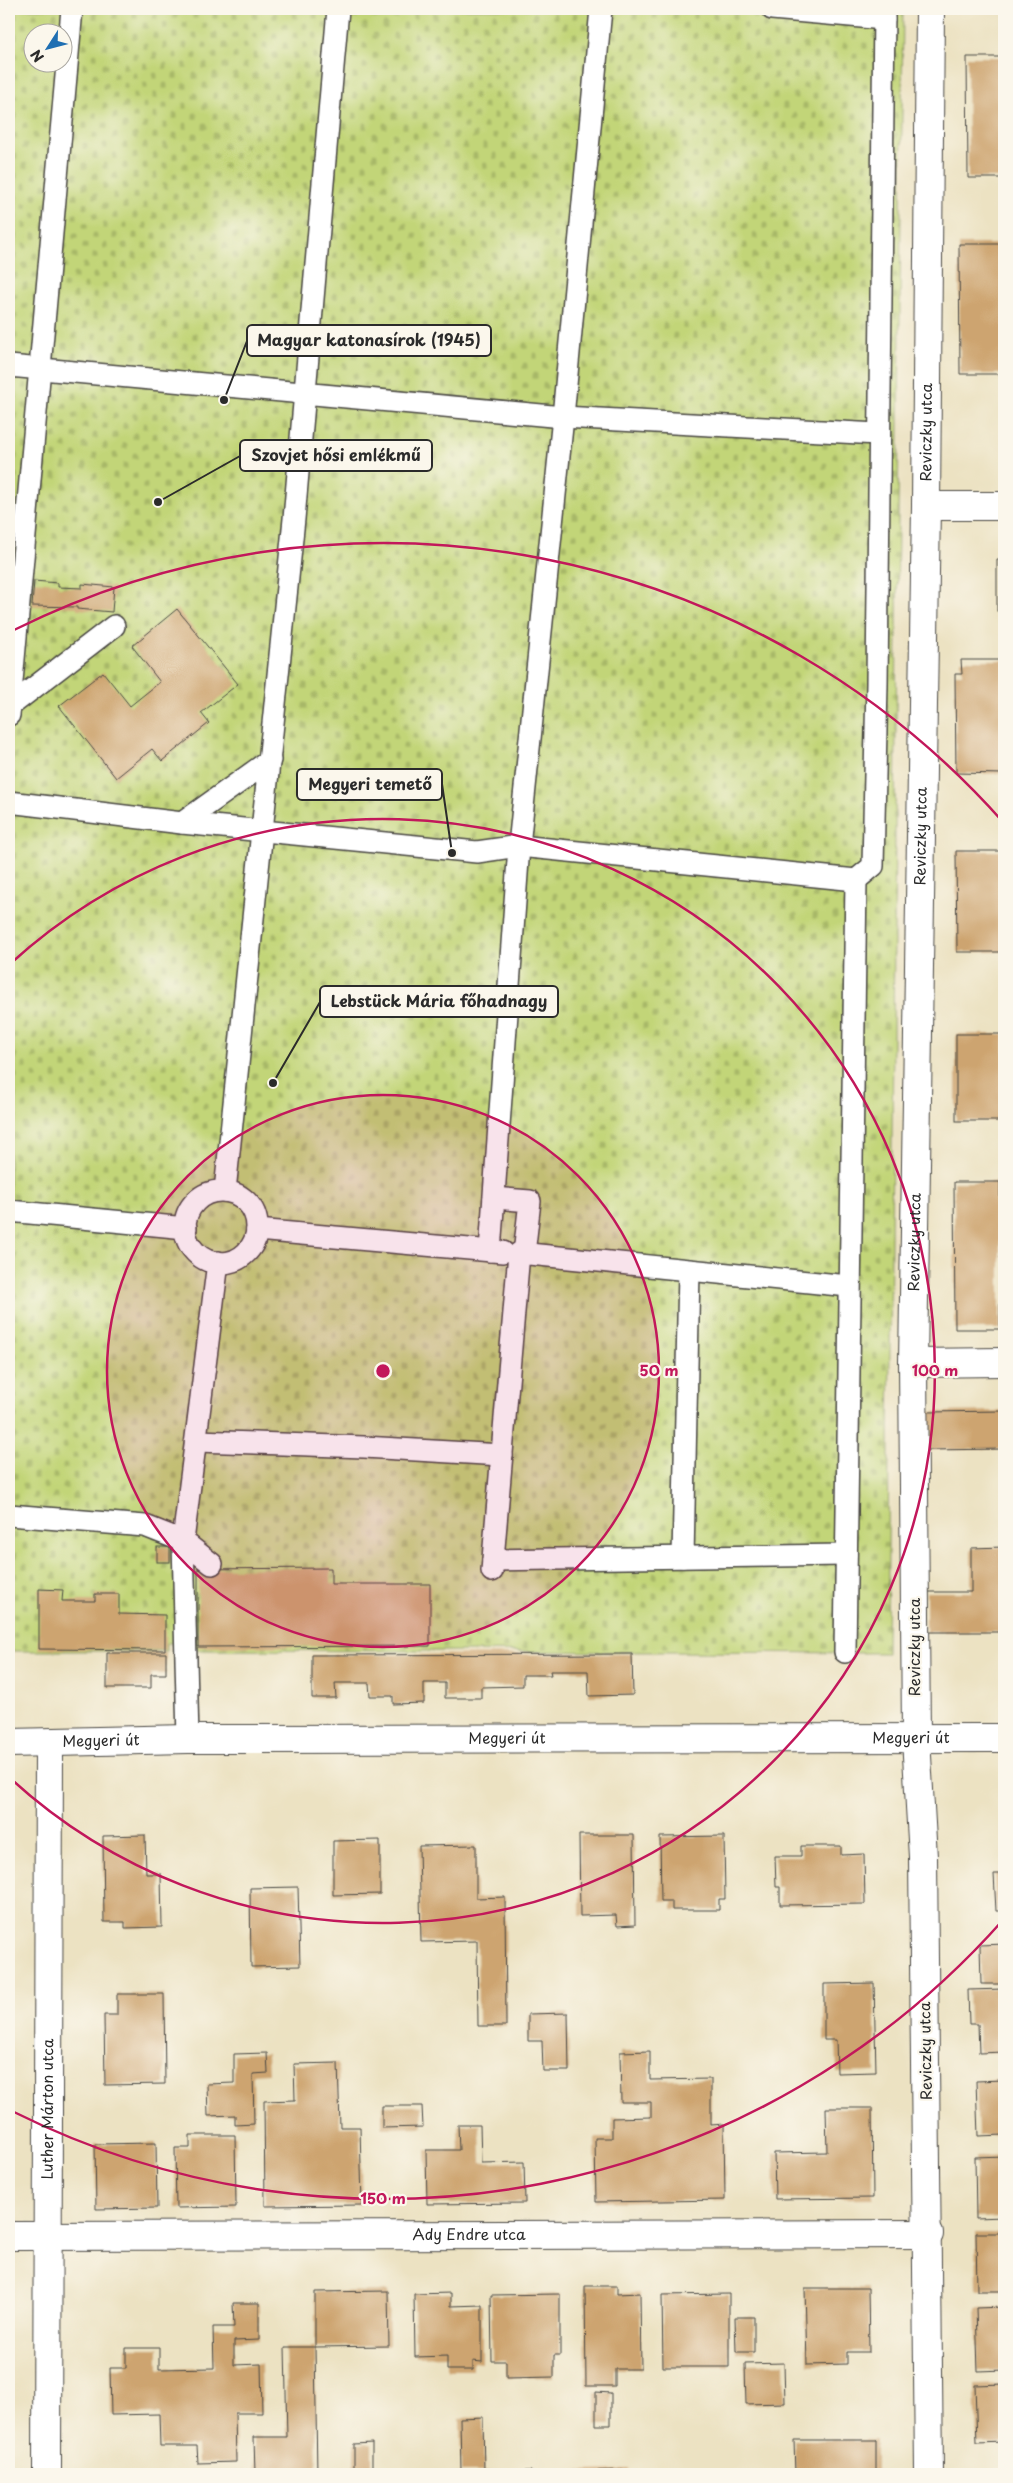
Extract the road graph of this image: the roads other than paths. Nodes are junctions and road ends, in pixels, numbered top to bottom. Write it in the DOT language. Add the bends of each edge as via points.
graph roads {
  1 [pos="72,9"];
  2 [pos="338,9"];
  3 [pos="601,9"];
  4 [pos="772,9"];
  5 [pos="930,9"];
  6 [pos="884,14"];
  7 [pos="9,366"];
  8 [pos="40,369"];
  9 [pos="305,394"];
  10 [pos="563,417"];
  11 [pos="878,434"];
  12 [pos="926,506"];
  13 [pos="1004,506"];
  14 [pos="114,626"];
  15 [pos="9,710"];
  16 [pos="270,760"];
  17 [pos="9,802"];
  18 [pos="182,823"];
  19 [pos="263,831"];
  20 [pos="519,846"];
  21 [pos="856,880"];
  22 [pos="225,1191"];
  23 [pos="494,1198"];
  24 [pos="9,1211"];
  25 [pos="186,1228"];
  26 [pos="257,1230"];
  27 [pos="490,1251"];
  28 [pos="521,1254"];
  29 [pos="218,1262"];
  30 [pos="689,1271"];
  31 [pos="849,1286"];
  32 [pos="1004,1362"];
  33 [pos="913,1363"];
  34 [pos="197,1441"];
  35 [pos="502,1455"];
  36 [pos="9,1515"];
  37 [pos="183,1541"];
  38 [pos="846,1555"];
  39 [pos="683,1557"];
  40 [pos="212,1564"];
  41 [pos="845,1652"];
  42 [pos="1004,1738"];
  43 [pos="916,1739"];
  44 [pos="188,1740"];
  45 [pos="9,1743"];
  46 [pos="49,1744"];
  47 [pos="928,2234"];
  48 [pos="48,2235"];
  49 [pos="9,2236"];
  50 [pos="47,2474"];
  51 [pos="929,2474"];
  1 -- 8 [label="lane"];
  2 -- 9 [label="lane"];
  3 -- 10 [label="lane"];
  4 -- 6 [label="lane"];
  5 -- 12 [label="street, Reviczky utca"];
  6 -- 11 [label="lane"];
  7 -- 8 [label="lane"];
  8 -- 9 [label="lane"];
  8 -- 15 [label="lane"];
  9 -- 10 [label="lane"];
  9 -- 16 [label="lane"];
  10 -- 11 [label="lane"];
  10 -- 20 [label="lane"];
  11 -- 21 [label="lane" via="873,866"];
  12 -- 13 [label="street"];
  12 -- 33 [label="street, Reviczky utca"];
  14 -- 15 [label="lane"];
  16 -- 18 [label="lane"];
  16 -- 19 [label="lane"];
  17 -- 18 [label="lane"];
  18 -- 19 [label="lane"];
  19 -- 20 [label="lane" via="477,852"];
  19 -- 22 [label="lane"];
  20 -- 21 [label="lane"];
  20 -- 23 [label="lane"];
  21 -- 31 [label="lane"];
  22 -- 25 [label="lane" via="202,1196 187,1216"];
  22 -- 26 [label="lane" via="237,1194 247,1202 254,1212"];
  23 -- 27 [label="lane"];
  23 -- 28 [label="lane" via="530,1201"];
  24 -- 25 [label="lane"];
  25 -- 29 [label="lane" via="193,1250"];
  26 -- 27 [label="lane"];
  26 -- 29 [label="lane" via="252,1246 245,1254 235,1260"];
  27 -- 28 [label="lane"];
  28 -- 30 [label="lane"];
  28 -- 35 [label="lane"];
  29 -- 34 [label="lane"];
  30 -- 31 [label="lane"];
  30 -- 39 [label="lane"];
  31 -- 38 [label="lane"];
  32 -- 33 [label="street"];
  33 -- 43 [label="street, Reviczky utca"];
  34 -- 35 [label="lane"];
  34 -- 37 [label="lane"];
  35 -- 39 [label="lane" via="492,1565"];
  36 -- 37 [label="lane" via="145,1526"];
  37 -- 40 [label="lane"];
  37 -- 44 [label="lane"];
  38 -- 39 [label="lane"];
  38 -- 41 [label="lane"];
  42 -- 43 [label="street, Megyeri út"];
  43 -- 44 [label="street, Megyeri út"];
  43 -- 47 [label="street, Reviczky utca" via="923,1826"];
  44 -- 46 [label="street, Megyeri út"];
  45 -- 46 [label="street, Megyeri út"];
  46 -- 48 [label="street, Luther Márton utca"];
  47 -- 48 [label="street, Ady Endre utca"];
  47 -- 51 [label="street, Reviczky utca"];
  48 -- 49 [label="street, Ady Endre utca"];
  48 -- 50 [label="street, Luther Márton utca"];
}
